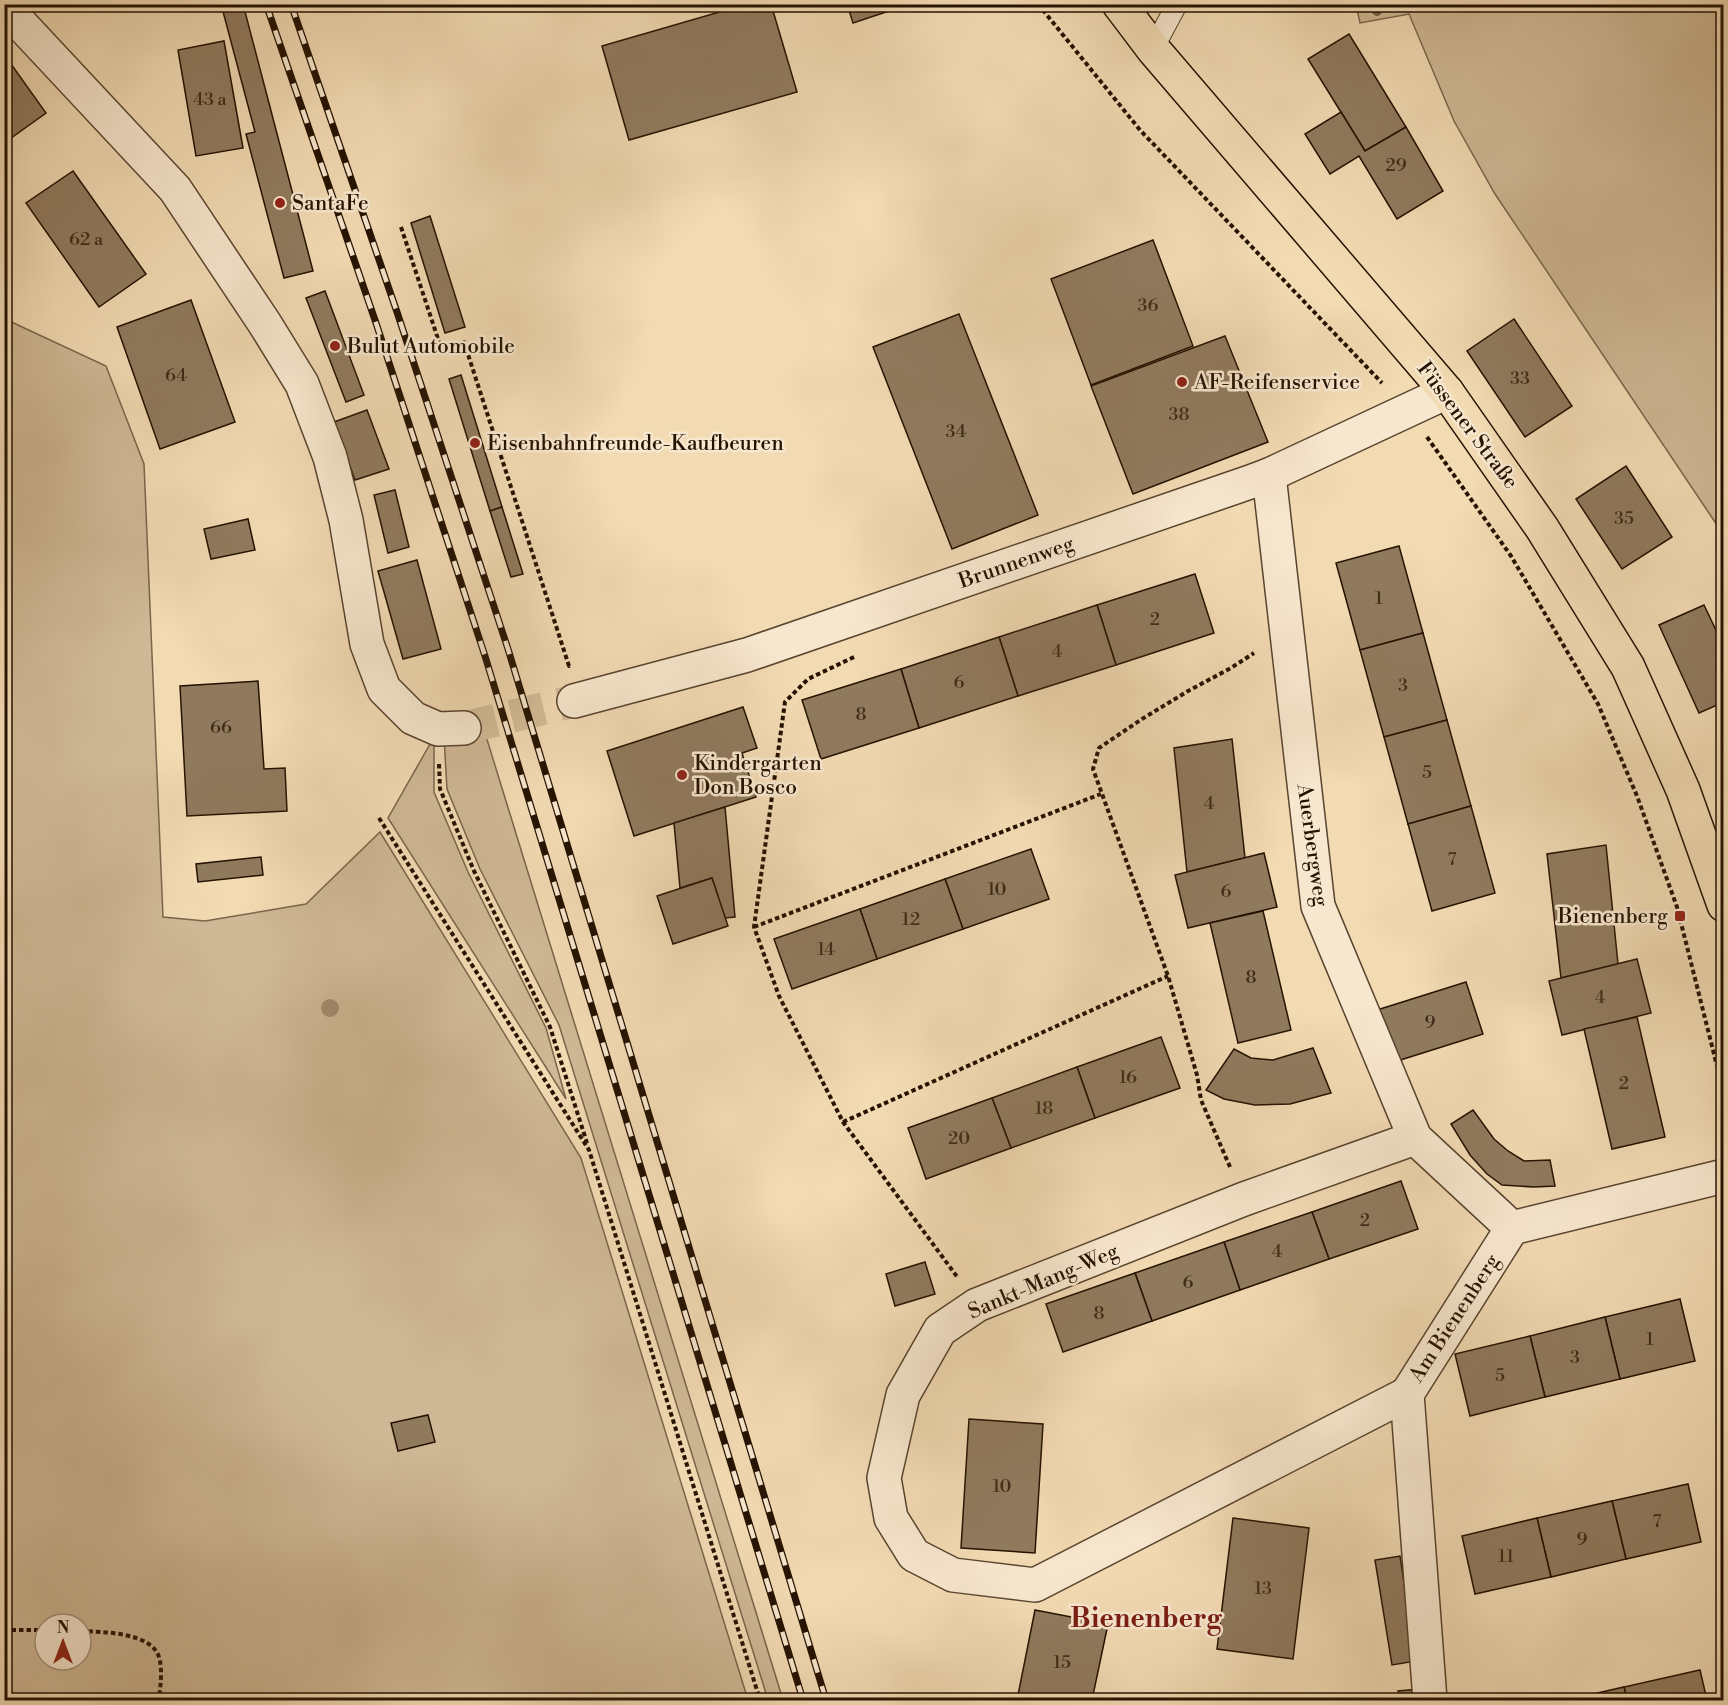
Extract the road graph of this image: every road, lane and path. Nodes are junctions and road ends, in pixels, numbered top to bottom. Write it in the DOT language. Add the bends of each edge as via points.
graph roads {
  1 [pos="1038,4"];
  2 [pos="1119,4"];
  3 [pos="1177,4"];
  4 [pos="4,6"];
  5 [pos="1153,49"];
  6 [pos="401,227"];
  7 [pos="1448,392"];
  8 [pos="1408,410"];
  9 [pos="1269,475"];
  10 [pos="845,621"];
  11 [pos="1287,632"];
  12 [pos="576,664"];
  13 [pos="574,701"];
  14 [pos="451,728"];
  15 [pos="1101,794"];
  16 [pos="379,818"];
  17 [pos="1724,905"];
  18 [pos="754,927"];
  19 [pos="1168,976"];
  20 [pos="1724,1087"];
  21 [pos="843,1122"];
  22 [pos="1415,1138"];
  23 [pos="589,1150"];
  24 [pos="1724,1176"];
  25 [pos="1244,1199"];
  26 [pos="1512,1228"];
  27 [pos="977,1305"];
  28 [pos="1407,1394"];
  29 [pos="4,1630"];
  30 [pos="33,1630"];
  31 [pos="93,1631"];
  32 [pos="159,1701"];
  33 [pos="760,1701"];
  34 [pos="1430,1701"];
  1 -- 8 [label="path" via="1140,130"];
  2 -- 5 [label="main road, Füssener Straße"];
  3 -- 5 [label="lane"];
  4 -- 14 [label="street" via="175,189 265,324 302,384 330,457 346,520 368,644 384,688 413,718"];
  5 -- 7 [label="main road, Füssener Straße"];
  6 -- 12 [label="path" via="441,348 464,342 569,666"];
  7 -- 8 [label="street, Brunnenweg"];
  7 -- 17 [label="main road, Füssener Straße" via="1542,528 1628,668 1683,790"];
  8 -- 9 [label="street, Brunnenweg"];
  8 -- 20 [label="path" via="1511,556 1598,704 1677,907"];
  9 -- 10 [label="street, Brunnenweg"];
  9 -- 11 [label="street, Auerbergweg"];
  10 -- 13 [label="street, Brunnenweg" via="747,655"];
  10 -- 18 [label="path" via="860,655 808,679 785,702"];
  11 -- 15 [label="path" via="1099,748 1093,769"];
  11 -- 22 [label="street, Auerbergweg" via="1318,906"];
  14 -- 23 [label="path" via="440,789 474,870 550,1027"];
  15 -- 18 [label="path"];
  15 -- 19 [label="path"];
  16 -- 23 [label="path"];
  18 -- 21 [label="path" via="779,996"];
  19 -- 21 [label="path"];
  19 -- 25 [label="path" via="1201,1100"];
  21 -- 27 [label="path"];
  22 -- 25 [label="street, Sankt-Mang-Weg"];
  22 -- 26 [label="street, Auerbergweg"];
  23 -- 33 [label="path"];
  24 -- 26 [label="street"];
  25 -- 27 [label="street, Sankt-Mang-Weg"];
  26 -- 28 [label="street, Am Bienenberg"];
  27 -- 28 [label="street, Sankt-Mang-Weg" via="940,1330 903,1395 884,1478 891,1518 914,1555 952,1575 1035,1585"];
  28 -- 34 [label="street, Am Bienenberg"];
  29 -- 30 [label="path"];
  31 -- 32 [label="path" via="130,1635 158,1654"];
}
